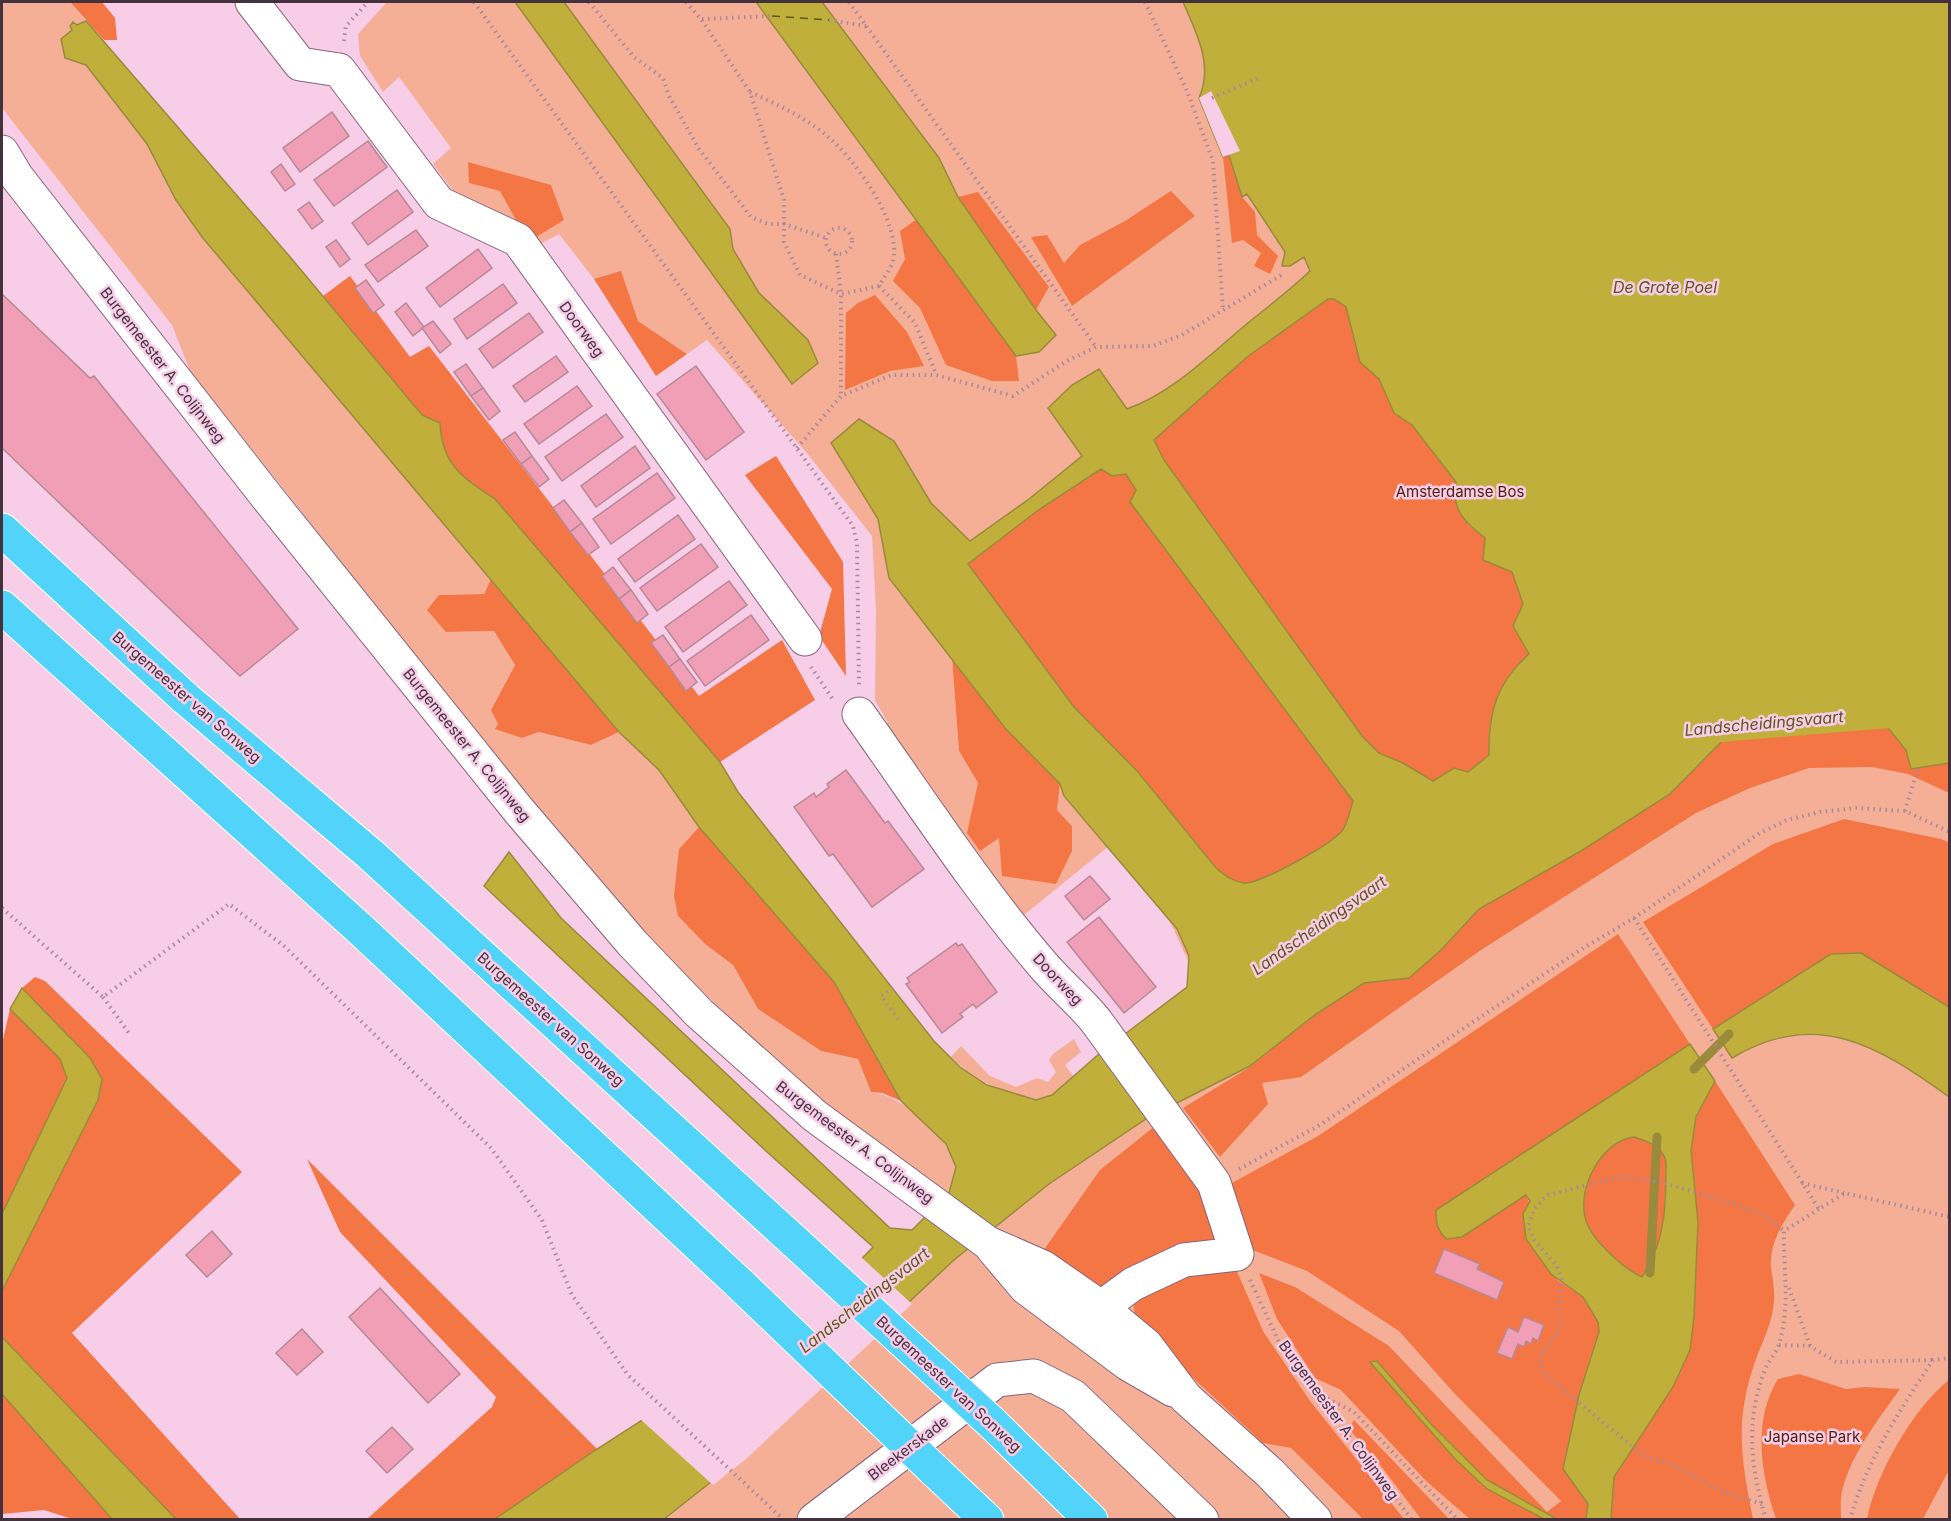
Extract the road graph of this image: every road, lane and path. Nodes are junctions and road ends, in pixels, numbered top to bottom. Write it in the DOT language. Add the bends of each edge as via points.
graph roads {
  1 [pos="252,2"];
  2 [pos="368,2"];
  3 [pos="474,2"];
  4 [pos="589,2"];
  5 [pos="686,2"];
  6 [pos="849,2"];
  7 [pos="1145,2"];
  8 [pos="772,16"];
  9 [pos="701,19"];
  10 [pos="829,20"];
  11 [pos="866,26"];
  12 [pos="339,70"];
  13 [pos="1261,76"];
  14 [pos="750,92"];
  15 [pos="1212,98"];
  16 [pos="7,165"];
  17 [pos="1214,182"];
  18 [pos="1222,183"];
  19 [pos="784,224"];
  20 [pos="826,238"];
  21 [pos="836,254"];
  22 [pos="1283,274"];
  23 [pos="879,286"];
  24 [pos="841,294"];
  25 [pos="1223,310"];
  26 [pos="1096,347"];
  27 [pos="936,375"];
  28 [pos="841,396"];
  29 [pos="797,447"];
  30 [pos="2,530"];
  31 [pos="2,607"];
  32 [pos="805,639"];
  33 [pos="859,714"];
  34 [pos="1918,768"];
  35 [pos="1905,811"];
  36 [pos="1950,831"];
  37 [pos="2,908"];
  38 [pos="1634,918"];
  39 [pos="894,988"];
  40 [pos="103,997"];
  41 [pos="898,1019"];
  42 [pos="131,1036"];
  43 [pos="1214,1183"];
  44 [pos="1802,1183"];
  45 [pos="1845,1193"];
  46 [pos="1819,1209"];
  47 [pos="1950,1217"];
  48 [pos="1784,1231"];
  49 [pos="1237,1254"];
  50 [pos="1788,1285"];
  51 [pos="1088,1316"];
  52 [pos="1779,1345"];
  53 [pos="1810,1346"];
  54 [pos="1950,1358"];
  55 [pos="1933,1360"];
  56 [pos="1317,1392"];
  57 [pos="1762,1504"];
  58 [pos="784,1520"];
  59 [pos="814,1520"];
  60 [pos="987,1520"];
  61 [pos="1090,1520"];
  62 [pos="1202,1520"];
  63 [pos="1315,1520"];
  64 [pos="1412,1520"];
  65 [pos="1458,1520"];
  66 [pos="1766,1520"];
  67 [pos="1850,1520"];
  1 -- 12 [label="street" via="300,64"];
  2 -- 12 [label="path" via="346,26"];
  3 -- 29 [label="path"];
  4 -- 19 [label="path" via="634,57 663,78 699,149 751,217 768,224"];
  5 -- 9 [label="path"];
  6 -- 11 [label="path"];
  7 -- 17 [label="path" via="1187,91 1213,161"];
  8 -- 9 [label="path"];
  9 -- 14 [label="path"];
  10 -- 11 [label="path"];
  11 -- 26 [label="path"];
  12 -- 32 [label="street, Doorweg" via="439,203 518,240"];
  13 -- 15 [label="path"];
  14 -- 19 [label="path" via="784,200"];
  14 -- 23 [label="path" via="827,136 868,185 889,219 893,261"];
  16 -- 51 [label="street, Burgemeester A. Colijnweg" via="281,516 520,812 633,944 699,1013 815,1116 988,1243 1026,1288"];
  17 -- 18 [label="path"];
  17 -- 25 [label="path"];
  19 -- 20 [label="path"];
  19 -- 24 [label="path" via="784,242 800,275"];
  20 -- 21 [label="path" via="827,247"];
  20 -- 21 [label="path" via="833,229 848,231 849,248"];
  21 -- 24 [label="path"];
  22 -- 25 [label="path"];
  23 -- 24 [label="path"];
  23 -- 27 [label="path" via="915,323"];
  24 -- 28 [label="path"];
  25 -- 26 [label="path" via="1182,335 1153,346"];
  26 -- 27 [label="path" via="1013,396"];
  27 -- 28 [label="path" via="891,375"];
  28 -- 29 [label="path"];
  29 -- 33 [label="path" via="855,534"];
  30 -- 61 [label="highway, Burgemeester van Sonweg, bridge" via="185,698 370,854 991,1422"];
  31 -- 60 [label="highway, bridge" via="359,928"];
  32 -- 33 [label="path" via="802,654 835,703"];
  33 -- 43 [label="street, Doorweg" via="965,863 1044,966 1080,1000"];
  34 -- 35 [label="path"];
  35 -- 36 [label="path"];
  35 -- 38 [label="path" via="1856,808 1787,820 1760,833"];
  37 -- 40 [label="path"];
  38 -- 43 [label="path" via="1580,950 1320,1125"];
  38 -- 44 [label="path"];
  39 -- 41 [label="path" via="881,996"];
  40 -- 42 [label="path"];
  40 -- 58 [label="path" via="229,904 284,946 491,1148 542,1220 572,1295 628,1375"];
  43 -- 49 [label="street, Doorweg"];
  44 -- 45 [label="path"];
  44 -- 46 [label="path"];
  45 -- 46 [label="path"];
  45 -- 47 [label="path"];
  46 -- 48 [label="path"];
  48 -- 50 [label="path"];
  48 -- 57 [label="path" via="1766,1216 1661,1182 1620,1177 1548,1196 1534,1209 1528,1226 1534,1240 1557,1266 1562,1280 1558,1305 1561,1323 1539,1357 1543,1373 1644,1456 1671,1464 1722,1491"];
  49 -- 51 [label="street" via="1184,1260 1132,1284"];
  49 -- 56 [label="path, Burgemeester A. Colijnweg" via="1280,1344"];
  50 -- 52 [label="path"];
  50 -- 53 [label="path"];
  51 -- 63 [label="street, Burgemeester A. Colijnweg" via="1128,1364 1186,1398 1270,1473"];
  52 -- 53 [label="path"];
  52 -- 57 [label="path" via="1764,1370 1752,1413 1753,1470"];
  53 -- 55 [label="path" via="1836,1362"];
  54 -- 55 [label="path"];
  55 -- 67 [label="path" via="1897,1414 1864,1477"];
  56 -- 64 [label="path, Burgemeester A. Colijnweg"];
  56 -- 65 [label="path" via="1354,1412"];
  57 -- 66 [label="path"];
  59 -- 62 [label="street, Bleekerskade" via="997,1380 1034,1376 1073,1396"];
}
